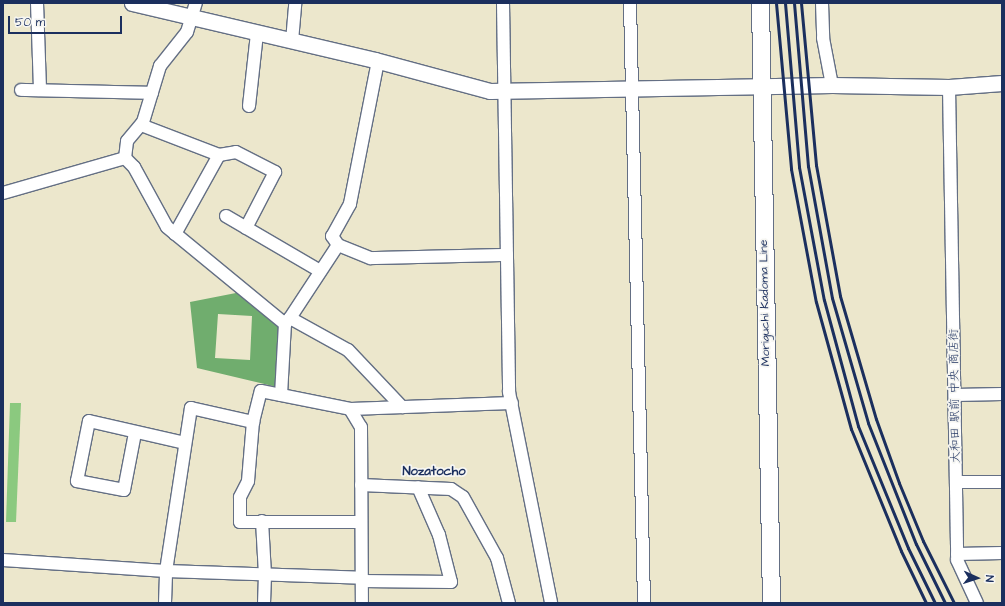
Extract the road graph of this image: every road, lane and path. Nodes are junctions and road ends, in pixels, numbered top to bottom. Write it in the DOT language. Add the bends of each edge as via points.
graph roads {
  1 [pos="37,3"];
  2 [pos="132,3"];
  3 [pos="196,3"];
  4 [pos="295,3"];
  5 [pos="503,3"];
  6 [pos="630,3"];
  7 [pos="760,3"];
  8 [pos="822,3"];
  9 [pos="191,17"];
  10 [pos="257,33"];
  11 [pos="292,41"];
  12 [pos="378,61"];
  13 [pos="1002,83"];
  14 [pos="832,85"];
  15 [pos="949,86"];
  16 [pos="763,87"];
  17 [pos="632,88"];
  18 [pos="21,90"];
  19 [pos="40,90"];
  20 [pos="505,91"];
  21 [pos="152,93"];
  22 [pos="249,106"];
  23 [pos="141,125"];
  24 [pos="219,155"];
  25 [pos="125,158"];
  26 [pos="3,193"];
  27 [pos="226,216"];
  28 [pos="246,228"];
  29 [pos="175,234"];
  30 [pos="338,245"];
  31 [pos="508,255"];
  32 [pos="320,271"];
  33 [pos="287,321"];
  34 [pos="1002,394"];
  35 [pos="281,395"];
  36 [pos="955,395"];
  37 [pos="512,404"];
  38 [pos="402,408"];
  39 [pos="350,409"];
  40 [pos="253,422"];
  41 [pos="135,433"];
  42 [pos="185,443"];
  43 [pos="956,482"];
  44 [pos="1002,482"];
  45 [pos="361,485"];
  46 [pos="418,487"];
  47 [pos="262,520"];
  48 [pos="361,522"];
  49 [pos="1002,553"];
  50 [pos="957,554"];
  51 [pos="3,560"];
  52 [pos="166,571"];
  53 [pos="265,575"];
  54 [pos="362,579"];
  55 [pos="164,603"];
  56 [pos="264,603"];
  57 [pos="362,603"];
  58 [pos="509,603"];
  59 [pos="551,603"];
  60 [pos="644,603"];
  61 [pos="771,603"];
  62 [pos="977,603"];
  1 -- 19 [label="street"];
  2 -- 9 [label="street"];
  3 -- 9 [label="street"];
  4 -- 11 [label="street"];
  5 -- 20 [label="street"];
  6 -- 17 [label="street"];
  7 -- 16 [label="main road, Moriguchi Kadoma Line"];
  8 -- 14 [label="street" via="823,38"];
  9 -- 10 [label="street"];
  9 -- 21 [label="street" via="187,32 160,66"];
  10 -- 11 [label="street"];
  10 -- 22 [label="street"];
  11 -- 12 [label="street"];
  12 -- 20 [label="street" via="490,91"];
  12 -- 30 [label="street" via="350,204 332,236"];
  13 -- 15 [label="street"];
  14 -- 15 [label="street"];
  14 -- 16 [label="street"];
  15 -- 36 [label="street, 大和田 駅前 中央 商店街"];
  16 -- 17 [label="street"];
  16 -- 61 [label="main road, Moriguchi Kadoma Line"];
  17 -- 20 [label="street"];
  17 -- 60 [label="street"];
  18 -- 19 [label="street"];
  19 -- 21 [label="street"];
  20 -- 31 [label="street"];
  21 -- 23 [label="street"];
  23 -- 24 [label="street"];
  23 -- 25 [label="street" via="127,141"];
  24 -- 28 [label="street" via="236,152 275,172"];
  24 -- 29 [label="street"];
  25 -- 26 [label="street"];
  25 -- 29 [label="street" via="134,167 167,227"];
  27 -- 28 [label="street"];
  28 -- 32 [label="street"];
  29 -- 33 [label="street"];
  30 -- 31 [label="street" via="371,258"];
  30 -- 32 [label="street"];
  31 -- 37 [label="street" via="509,392"];
  32 -- 33 [label="street"];
  33 -- 35 [label="street"];
  33 -- 38 [label="street" via="348,350"];
  34 -- 36 [label="street"];
  35 -- 39 [label="street"];
  35 -- 40 [label="street" via="261,391"];
  36 -- 43 [label="street, 大和田 駅前 中央 商店街"];
  37 -- 38 [label="street"];
  37 -- 59 [label="street"];
  38 -- 39 [label="street"];
  39 -- 45 [label="street" via="361,427"];
  40 -- 42 [label="street" via="191,408"];
  40 -- 47 [label="street" via="248,481 240,497 240,522"];
  41 -- 41 [label="street" via="89,421 77,482 124,490"];
  41 -- 42 [label="street"];
  42 -- 52 [label="street"];
  43 -- 44 [label="street"];
  43 -- 50 [label="street, 大和田 駅前 中央 商店街"];
  45 -- 46 [label="street"];
  45 -- 48 [label="street"];
  46 -- 54 [label="street" via="439,535 451,582"];
  46 -- 58 [label="street" via="451,489 463,497 497,558"];
  47 -- 48 [label="street"];
  47 -- 53 [label="street"];
  48 -- 54 [label="street"];
  49 -- 50 [label="street"];
  50 -- 62 [label="street, 大和田 駅前 中央 商店街" via="957,560"];
  51 -- 52 [label="street"];
  52 -- 53 [label="street"];
  52 -- 55 [label="street"];
  53 -- 54 [label="street"];
  53 -- 56 [label="street"];
  54 -- 57 [label="street"];
}
